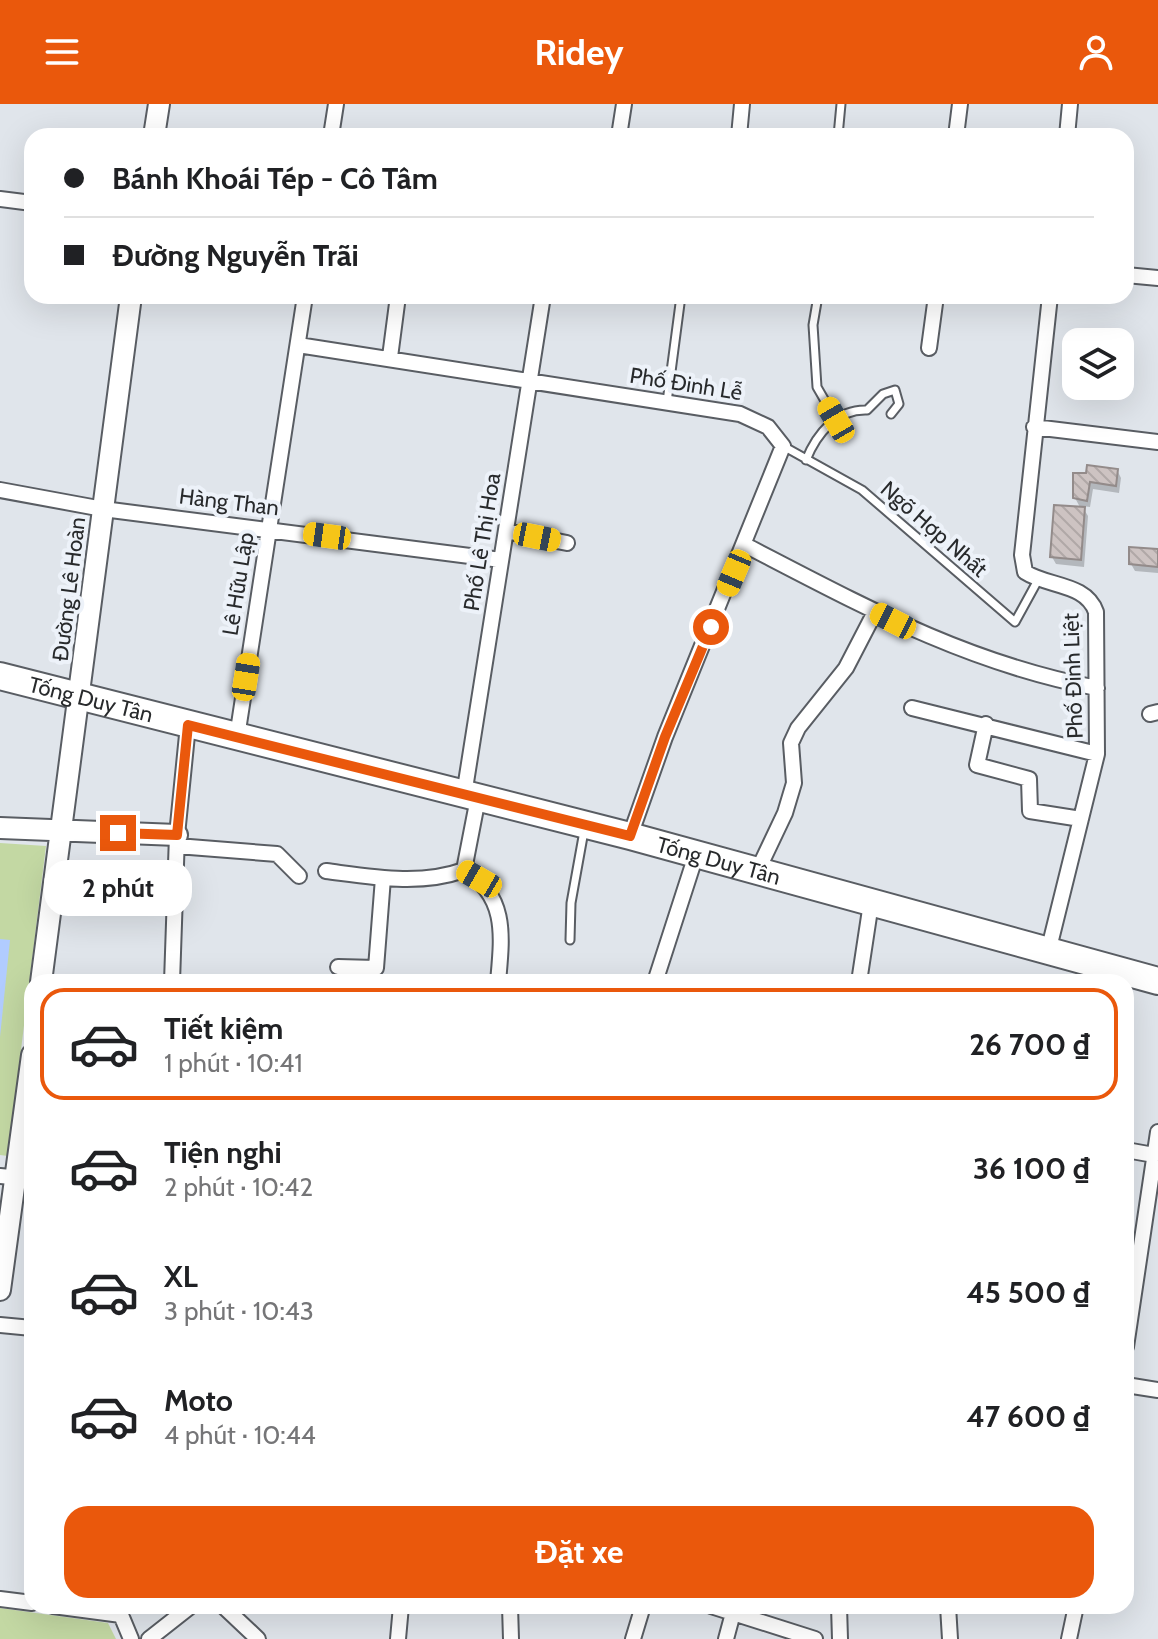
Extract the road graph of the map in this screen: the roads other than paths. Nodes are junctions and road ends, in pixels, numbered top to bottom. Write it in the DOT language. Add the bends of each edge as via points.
graph roads {
  1 [pos="159,104"];
  2 [pos="336,104"];
  3 [pos="624,104"];
  4 [pos="742,104"];
  5 [pos="841,104"];
  6 [pos="960,104"];
  7 [pos="1070,104"];
  8 [pos="155,128"];
  9 [pos="332,128"];
  10 [pos="620,128"];
  11 [pos="740,128"];
  12 [pos="839,128"];
  13 [pos="957,128"];
  14 [pos="1068,128"];
  15 [pos="0,199"];
  16 [pos="24,202"];
  17 [pos="1134,276"];
  18 [pos="1158,278"];
  19 [pos="130,304"];
  20 [pos="304,304"];
  21 [pos="397,304"];
  22 [pos="542,304"];
  23 [pos="680,304"];
  24 [pos="817,304"];
  25 [pos="935,304"];
  26 [pos="1049,304"];
  27 [pos="298,345"];
  28 [pos="929,348"];
  29 [pos="390,357"];
  30 [pos="530,381"];
  31 [pos="667,402"];
  32 [pos="891,414"];
  33 [pos="836,420"];
  34 [pos="1034,427"];
  35 [pos="1158,442"];
  36 [pos="783,446"];
  37 [pos="806,460"];
  38 [pos="0,490"];
  39 [pos="103,509"];
  40 [pos="269,528"];
  41 [pos="506,531"];
  42 [pos="567,543"];
  43 [pos="745,545"];
  44 [pos="501,560"];
  45 [pos="1038,580"];
  46 [pos="875,612"];
  47 [pos="0,676"];
  48 [pos="1097,688"];
  49 [pos="80,698"];
  50 [pos="912,708"];
  51 [pos="986,724"];
  52 [pos="188,725"];
  53 [pos="237,737"];
  54 [pos="1097,754"];
  55 [pos="471,797"];
  56 [pos="1081,819"];
  57 [pos="585,825"];
  58 [pos="0,828"];
  59 [pos="59,830"];
  60 [pos="630,836"];
  61 [pos="177,840"];
  62 [pos="696,855"];
  63 [pos="464,870"];
  64 [pos="326,871"];
  65 [pos="757,872"];
  66 [pos="299,876"];
  67 [pos="383,878"];
  68 [pos="871,903"];
  69 [pos="570,940"];
  70 [pos="1048,952"];
  71 [pos="338,967"];
  72 [pos="42,974"];
  73 [pos="172,974"];
  74 [pos="371,974"];
  75 [pos="376,974"];
  76 [pos="499,974"];
  77 [pos="658,974"];
  78 [pos="860,974"];
  79 [pos="1131,974"];
  80 [pos="1134,975"];
  81 [pos="1158,981"];
  82 [pos="24,1116"];
  83 [pos="1158,1132"];
  84 [pos="1134,1151"];
  85 [pos="1154,1155"];
  86 [pos="16,1178"];
  87 [pos="1151,1232"];
  88 [pos="1134,1258"];
  89 [pos="0,1290"];
  90 [pos="0,1325"];
  91 [pos="24,1327"];
  92 [pos="1134,1386"];
  93 [pos="1158,1390"];
  94 [pos="0,1599"];
  95 [pos="24,1602"];
  96 [pos="123,1614"];
  97 [pos="181,1614"];
  98 [pos="231,1614"];
  99 [pos="400,1614"];
  100 [pos="510,1614"];
  101 [pos="641,1614"];
  102 [pos="733,1614"];
  103 [pos="736,1614"];
  104 [pos="839,1614"];
  105 [pos="948,1614"];
  106 [pos="1074,1614"];
  107 [pos="131,1639"];
  108 [pos="149,1639"];
  109 [pos="258,1639"];
  110 [pos="398,1639"];
  111 [pos="511,1639"];
  112 [pos="633,1639"];
  113 [pos="726,1639"];
  114 [pos="815,1639"];
  115 [pos="840,1639"];
  116 [pos="950,1639"];
  117 [pos="1069,1639"];
  1 -- 8 [label="street"];
  2 -- 9 [label="street"];
  3 -- 10 [label="street"];
  4 -- 11 [label="street"];
  5 -- 12 [label="lane"];
  6 -- 13 [label="street"];
  7 -- 14 [label="street"];
  15 -- 16 [label="street"];
  17 -- 18 [label="street"];
  19 -- 39 [label="street, Đường Lê Hoàn"];
  20 -- 27 [label="street, Lê Hữu Lập"];
  21 -- 29 [label="street"];
  22 -- 30 [label="street, Phố Lê Thị Hoa"];
  23 -- 31 [label="lane"];
  24 -- 33 [label="lane" via="817,387"];
  25 -- 28 [label="street"];
  26 -- 34 [label="street"];
  27 -- 29 [label="street, Phố Đinh Lễ"];
  27 -- 40 [label="street, Lê Hữu Lập"];
  29 -- 30 [label="street, Phố Đinh Lễ"];
  30 -- 31 [label="street, Phố Đinh Lễ"];
  30 -- 41 [label="street, Phố Lê Thị Hoa"];
  31 -- 36 [label="street, Phố Đinh Lễ" via="755,418"];
  32 -- 33 [label="lane" via="899,404 895,390 867,410 850,409"];
  33 -- 37 [label="lane" via="815,437"];
  34 -- 35 [label="street"];
  34 -- 45 [label="street" via="1022,555 1025,572"];
  36 -- 37 [label="lane, Ngõ Hợp Nhất"];
  36 -- 43 [label="street"];
  37 -- 45 [label="lane, Ngõ Hợp Nhất" via="862,490 1015,622"];
  38 -- 39 [label="street, Hàng Than"];
  39 -- 40 [label="street, Hàng Than"];
  39 -- 49 [label="street, Đường Lê Hoàn"];
  40 -- 44 [label="street, Hàng Than"];
  40 -- 53 [label="street, Lê Hữu Lập"];
  41 -- 42 [label="street"];
  41 -- 44 [label="street, Phố Lê Thị Hoa"];
  43 -- 46 [label="street"];
  43 -- 60 [label="street"];
  44 -- 55 [label="street, Phố Lê Thị Hoa"];
  45 -- 48 [label="street, Phố Đinh Liệt" via="1091,599 1096,612"];
  46 -- 48 [label="street" via="995,664"];
  46 -- 65 [label="street" via="846,668 791,743 794,783"];
  47 -- 49 [label="highway, Tống Duy Tân"];
  48 -- 54 [label="street, Phố Đinh Liệt"];
  49 -- 52 [label="highway, Tống Duy Tân"];
  49 -- 59 [label="street, Đường Lê Hoàn"];
  50 -- 51 [label="street"];
  51 -- 54 [label="street"];
  51 -- 56 [label="street" via="977,765 1029,779 1030,811"];
  52 -- 53 [label="highway, Tống Duy Tân"];
  52 -- 61 [label="street"];
  53 -- 55 [label="highway, Tống Duy Tân"];
  54 -- 56 [label="street, Phố Đinh Liệt"];
  55 -- 57 [label="highway, Tống Duy Tân"];
  55 -- 63 [label="street, Phố Lê Thị Hoa"];
  56 -- 70 [label="street, Phố Đinh Liệt"];
  57 -- 60 [label="highway, Tống Duy Tân"];
  57 -- 69 [label="lane"];
  58 -- 59 [label="street"];
  59 -- 61 [label="street"];
  59 -- 72 [label="street, Đường Lê Hoàn"];
  60 -- 62 [label="highway, Tống Duy Tân"];
  61 -- 66 [label="street" via="277,854"];
  61 -- 73 [label="street"];
  62 -- 65 [label="highway, Tống Duy Tân"];
  62 -- 77 [label="street"];
  63 -- 67 [label="street" via="445,877"];
  63 -- 76 [label="street" via="497,902 502,929"];
  64 -- 67 [label="street"];
  65 -- 68 [label="highway, Tống Duy Tân"];
  67 -- 75 [label="street"];
  68 -- 70 [label="highway, Tống Duy Tân"];
  68 -- 78 [label="street"];
  70 -- 79 [label="highway, Tống Duy Tân"];
  71 -- 74 [label="street"];
  80 -- 81 [label="highway, Tống Duy Tân"];
  82 -- 86 [label="street"];
  83 -- 85 [label="street"];
  84 -- 85 [label="street"];
  85 -- 87 [label="street"];
  86 -- 89 [label="street"];
  87 -- 88 [label="street"];
  90 -- 91 [label="street"];
  92 -- 93 [label="street"];
  94 -- 95 [label="street"];
  96 -- 107 [label="street"];
  97 -- 108 [label="street"];
  98 -- 109 [label="street"];
  99 -- 110 [label="street"];
  100 -- 111 [label="street"];
  101 -- 112 [label="street"];
  102 -- 113 [label="street"];
  103 -- 114 [label="street"];
  104 -- 115 [label="street"];
  105 -- 116 [label="street"];
  106 -- 117 [label="street"];
}
